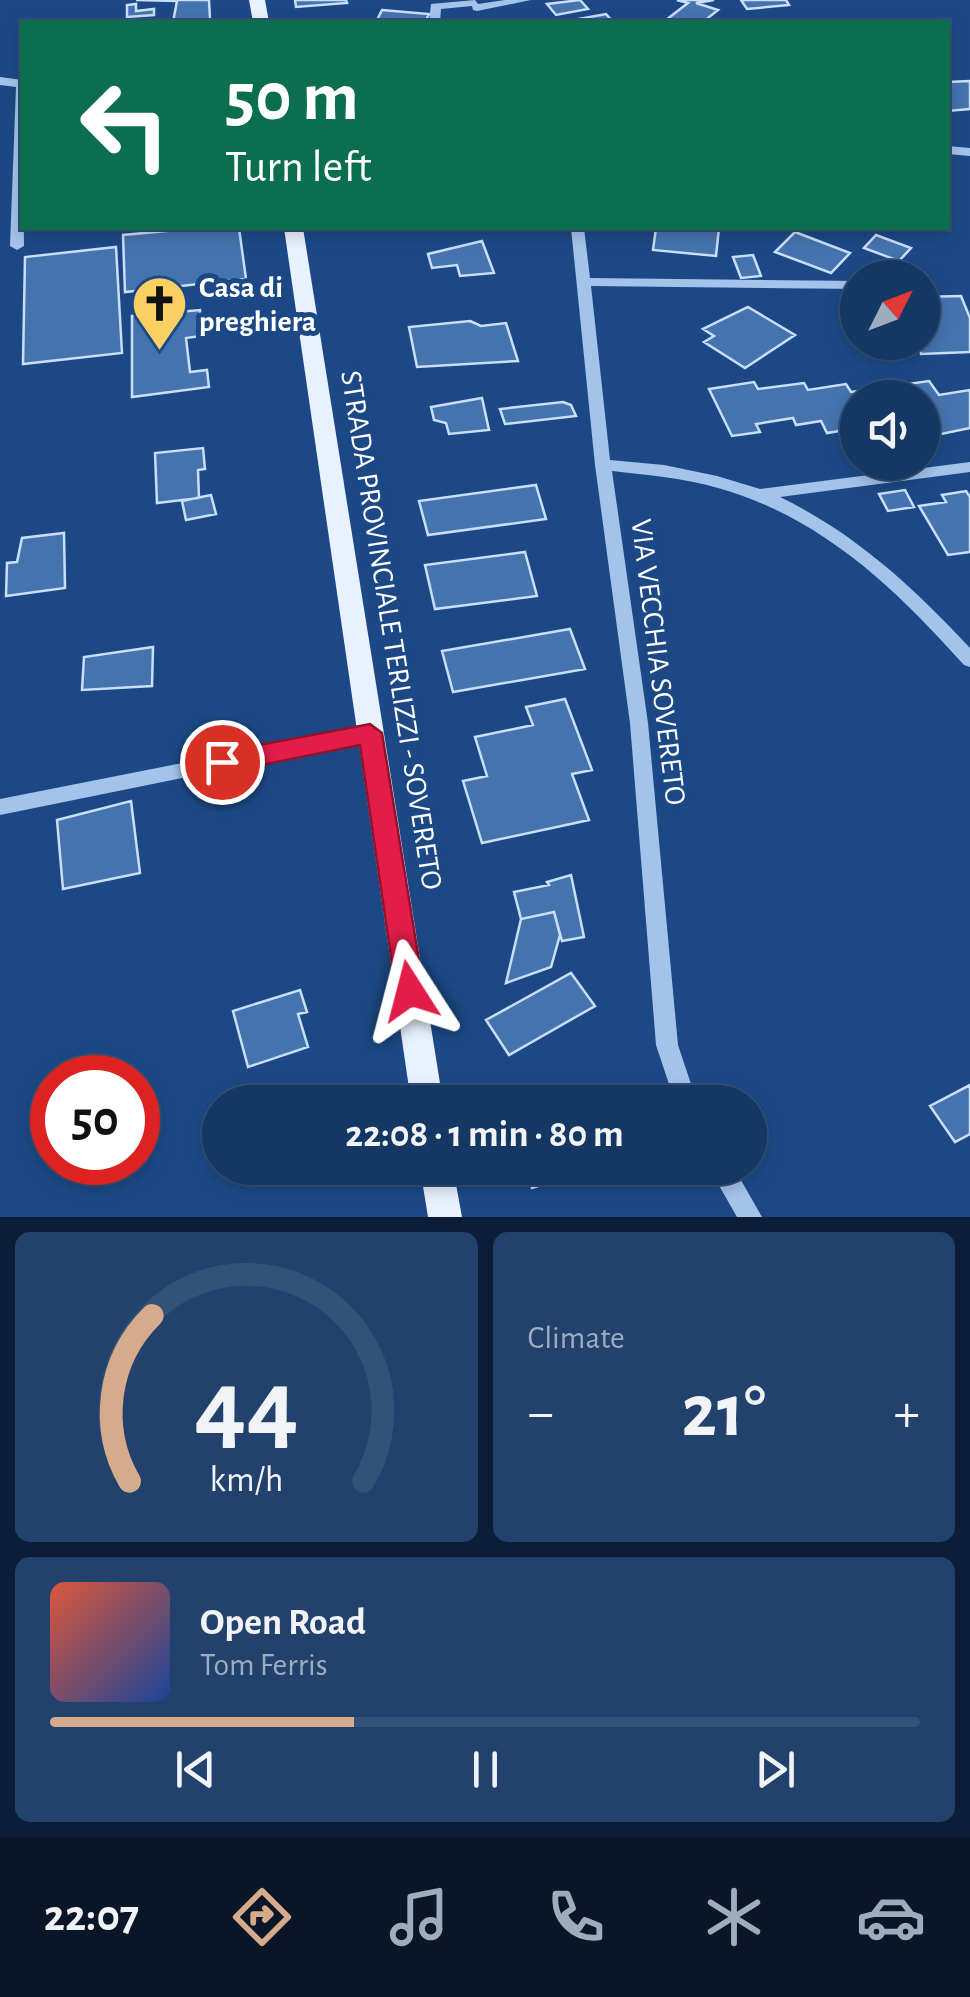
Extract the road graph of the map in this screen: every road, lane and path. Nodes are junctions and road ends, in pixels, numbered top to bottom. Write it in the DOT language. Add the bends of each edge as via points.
graph roads {
  1 [pos="524,0"];
  2 [pos="474,4"];
  3 [pos="435,20"];
  4 [pos="20,149"];
  5 [pos="293,230"];
  6 [pos="577,230"];
  7 [pos="17,246"];
  8 [pos="586,282"];
  9 [pos="840,285"];
  10 [pos="603,465"];
  11 [pos="970,468"];
  12 [pos="763,494"];
  13 [pos="970,660"];
  14 [pos="370,733"];
  15 [pos="0,806"];
  16 [pos="424,1085"];
  17 [pos="681,1085"];
  18 [pos="440,1185"];
  19 [pos="731,1185"];
  20 [pos="445,1217"];
  21 [pos="750,1217"];
  1 -- 2 [label="street"];
  2 -- 3 [label="street" via="435,6"];
  4 -- 7 [label="street"];
  5 -- 14 [label="main road, STRADA PROVINCIALE TERLIZZI - SOVERETO"];
  6 -- 8 [label="street, VIA VECCHIA SOVERETO"];
  8 -- 9 [label="street"];
  8 -- 10 [label="street, VIA VECCHIA SOVERETO"];
  10 -- 12 [label="street" via="700,474"];
  10 -- 17 [label="street, VIA VECCHIA SOVERETO" via="640,723 668,1045"];
  11 -- 12 [label="street"];
  12 -- 13 [label="street" via="882,569"];
  14 -- 15 [label="street"];
  14 -- 16 [label="main road, STRADA PROVINCIALE TERLIZZI - SOVERETO"];
  18 -- 20 [label="main road"];
  19 -- 21 [label="street"];
}
